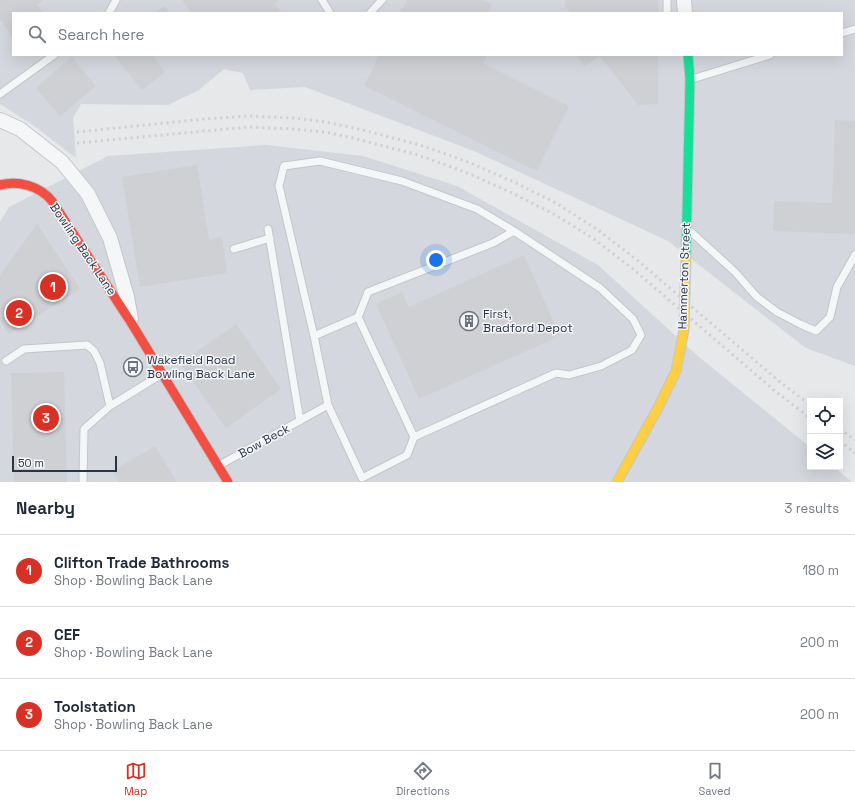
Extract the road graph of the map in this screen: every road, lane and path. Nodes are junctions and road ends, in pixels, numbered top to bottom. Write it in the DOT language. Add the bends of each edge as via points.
graph roads {
  1 [pos="116,0"];
  2 [pos="322,0"];
  3 [pos="382,0"];
  4 [pos="667,0"];
  5 [pos="684,0"];
  6 [pos="110,12"];
  7 [pos="329,12"];
  8 [pos="371,12"];
  9 [pos="667,12"];
  10 [pos="685,12"];
  11 [pos="855,29"];
  12 [pos="843,33"];
  13 [pos="53,56"];
  14 [pos="688,56"];
  15 [pos="767,56"];
  16 [pos="690,79"];
  17 [pos="0,94"];
  18 [pos="0,120"];
  19 [pos="0,185"];
  20 [pos="686,227"];
  21 [pos="268,229"];
  22 [pos="514,231"];
  23 [pos="270,238"];
  24 [pos="234,249"];
  25 [pos="855,254"];
  26 [pos="358,317"];
  27 [pos="132,324"];
  28 [pos="314,336"];
  29 [pos="6,361"];
  30 [pos="162,374"];
  31 [pos="328,405"];
  32 [pos="110,406"];
  33 [pos="300,421"];
  34 [pos="414,436"];
  35 [pos="218,466"];
  36 [pos="83,482"];
  37 [pos="228,482"];
  38 [pos="617,482"];
  1 -- 6 [label="lane"];
  2 -- 7 [label="lane"];
  3 -- 8 [label="lane"];
  4 -- 9 [label="lane"];
  5 -- 10 [label="street"];
  11 -- 12 [label="lane"];
  13 -- 17 [label="lane"];
  14 -- 16 [label="street, Hammerton Street"];
  15 -- 16 [label="lane"];
  16 -- 20 [label="street, Hammerton Street"];
  18 -- 27 [label="street, Bowling Back Lane" via="20,129 62,162 88,194 110,238"];
  19 -- 27 [label="street, Bowling Back Lane" via="27,185 46,194"];
  20 -- 25 [label="lane" via="735,272 757,297 776,312 816,331 830,317 837,287"];
  20 -- 38 [label="street, Hammerton Street" via="684,330 676,371"];
  21 -- 23 [label="lane"];
  22 -- 26 [label="lane" via="493,243 368,292"];
  22 -- 28 [label="lane" via="477,209 402,181 320,161 284,166 279,186"];
  22 -- 34 [label="lane" via="600,288 633,319 641,334 632,350 601,366 569,375 556,373"];
  23 -- 24 [label="lane"];
  23 -- 33 [label="lane"];
  26 -- 28 [label="lane"];
  26 -- 34 [label="lane"];
  27 -- 30 [label="street, Bowling Back Lane"];
  28 -- 31 [label="lane"];
  29 -- 32 [label="lane" via="24,349 87,345 94,351 100,363"];
  30 -- 32 [label="lane"];
  30 -- 35 [label="street, Bowling Back Lane"];
  31 -- 33 [label="lane, Bow Beck"];
  31 -- 34 [label="lane" via="362,478 407,455"];
  32 -- 36 [label="lane" via="84,429"];
  33 -- 35 [label="lane, Bow Beck"];
  35 -- 37 [label="street, Bowling Back Lane"];
}
